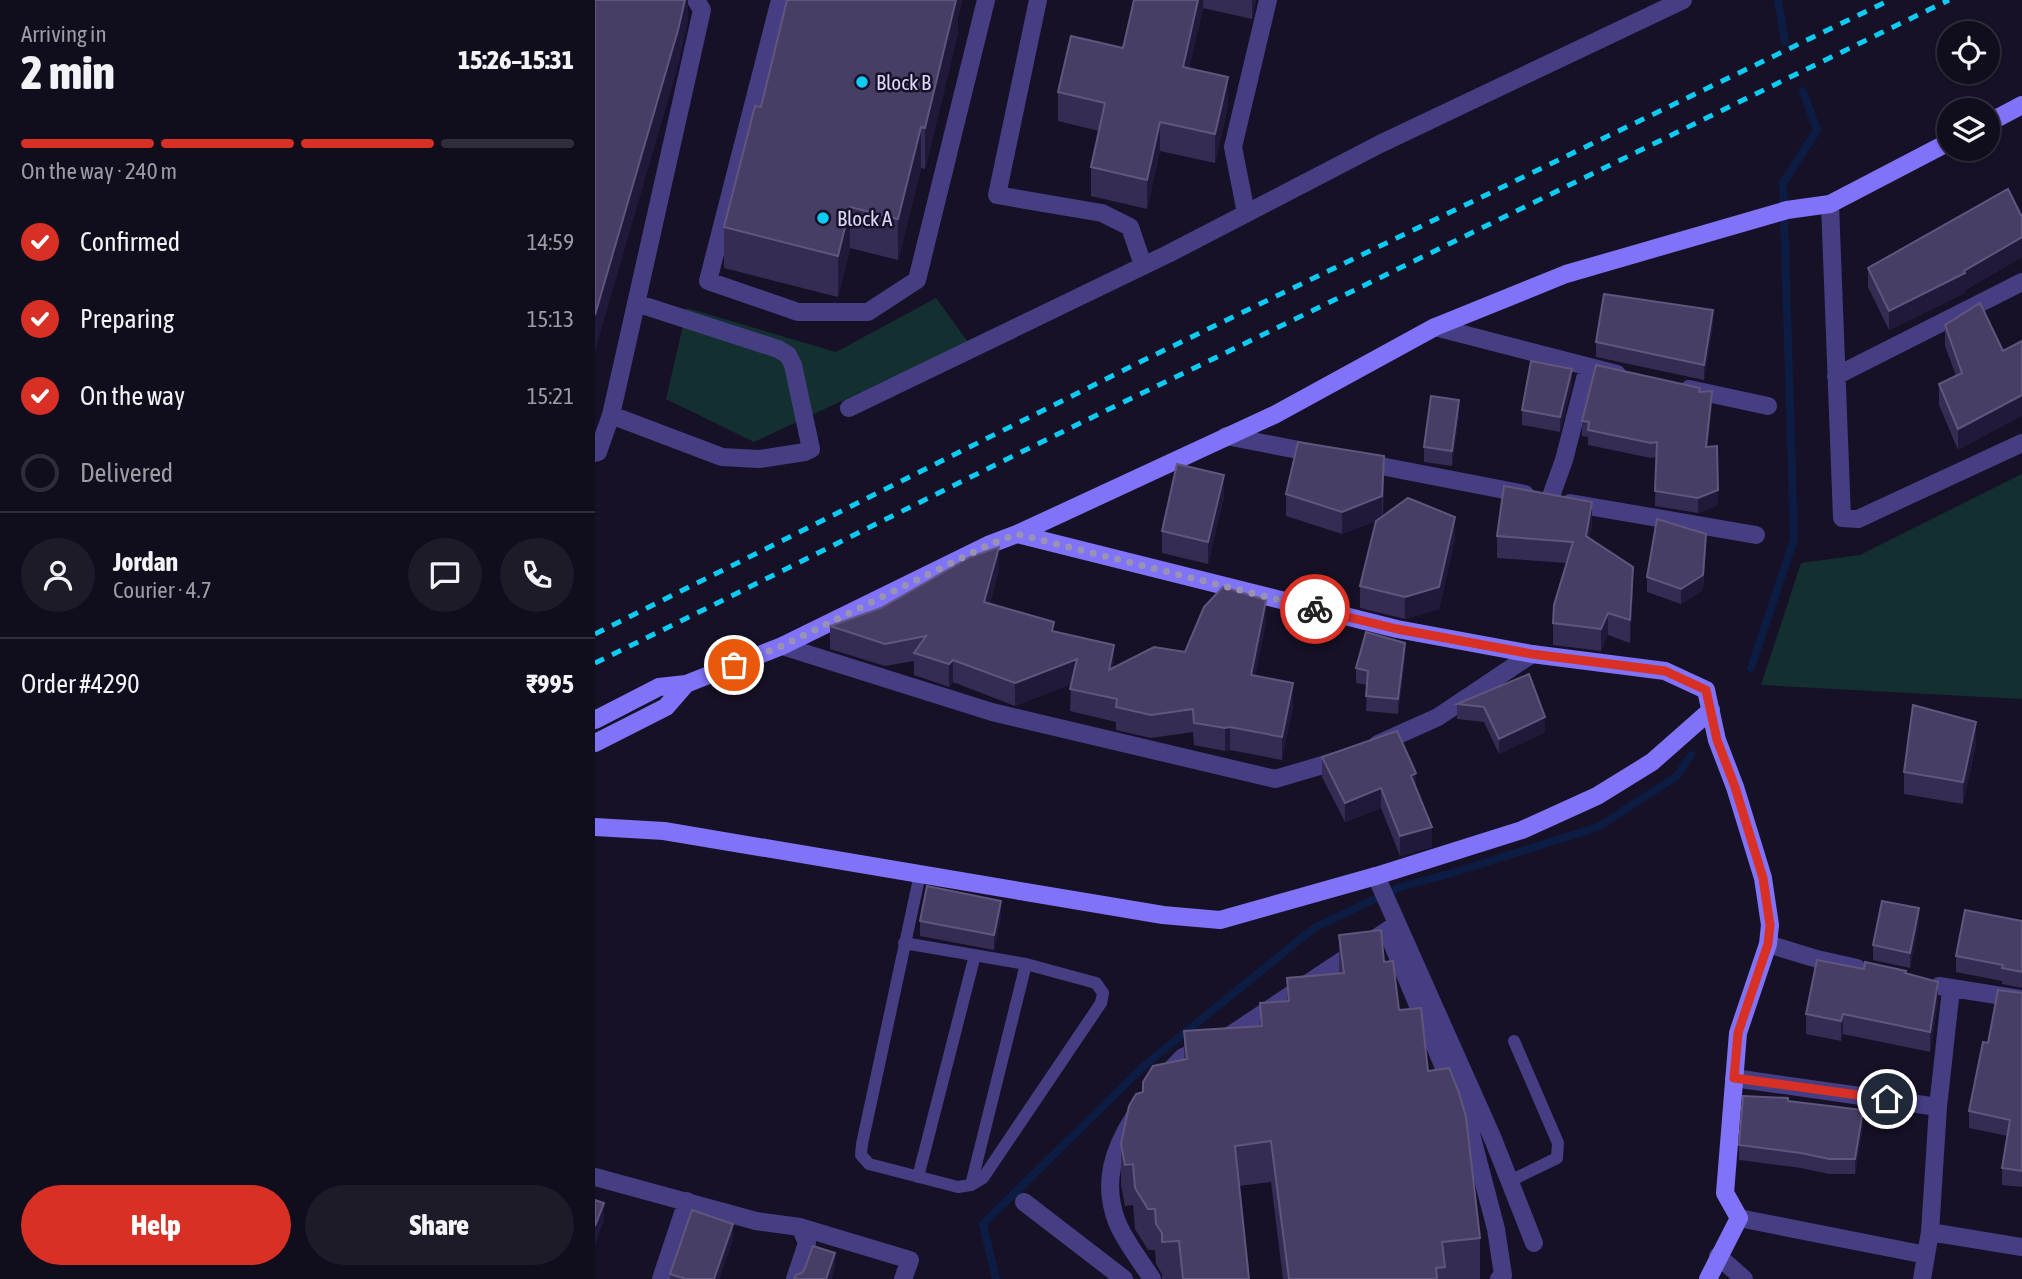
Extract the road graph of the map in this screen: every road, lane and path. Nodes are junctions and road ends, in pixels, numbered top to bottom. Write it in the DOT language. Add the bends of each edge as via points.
graph roads {
  1 [pos="697,0"];
  2 [pos="780,0"];
  3 [pos="986,0"];
  4 [pos="1038,0"];
  5 [pos="1268,0"];
  6 [pos="1683,0"];
  7 [pos="2022,105"];
  8 [pos="2000,116"];
  9 [pos="1937,148"];
  10 [pos="1830,204"];
  11 [pos="1246,213"];
  12 [pos="1143,265"];
  13 [pos="2022,282"];
  14 [pos="636,303"];
  15 [pos="1435,327"];
  16 [pos="1588,368"];
  17 [pos="1836,376"];
  18 [pos="1640,379"];
  19 [pos="1678,387"];
  20 [pos="1768,406"];
  21 [pos="849,408"];
  22 [pos="611,415"];
  23 [pos="1226,436"];
  24 [pos="2022,443"];
  25 [pos="595,453"];
  26 [pos="1550,499"];
  27 [pos="1017,534"];
  28 [pos="1756,535"];
  29 [pos="782,646"];
  30 [pos="1532,654"];
  31 [pos="686,684"];
  32 [pos="1711,710"];
  33 [pos="595,720"];
  34 [pos="595,743"];
  35 [pos="595,827"];
  36 [pos="920,874"];
  37 [pos="1380,885"];
  38 [pos="1392,928"];
  39 [pos="904,943"];
  40 [pos="1768,944"];
  41 [pos="975,955"];
  42 [pos="1026,964"];
  43 [pos="1870,971"];
  44 [pos="1924,983"];
  45 [pos="1951,989"];
  46 [pos="2022,999"];
  47 [pos="1514,1041"];
  48 [pos="1734,1078"];
  49 [pos="1938,1107"];
  50 [pos="1493,1139"];
  51 [pos="1474,1144"];
  52 [pos="595,1177"];
  53 [pos="918,1177"];
  54 [pos="1510,1181"];
  55 [pos="971,1185"];
  56 [pos="687,1201"];
  57 [pos="1024,1202"];
  58 [pos="1739,1218"];
  59 [pos="800,1227"];
  60 [pos="1930,1232"];
  61 [pos="1534,1243"];
  62 [pos="2022,1247"];
  63 [pos="1926,1255"];
  64 [pos="1718,1256"];
  65 [pos="661,1279"];
  66 [pos="795,1279"];
  67 [pos="903,1279"];
  68 [pos="1124,1279"];
  69 [pos="1152,1279"];
  70 [pos="1499,1279"];
  71 [pos="1708,1279"];
  72 [pos="1744,1279"];
  73 [pos="1922,1279"];
  1 -- 14 [label="street" via="702,10"];
  2 -- 3 [label="street" via="708,281 798,312 868,312 918,280"];
  4 -- 12 [label="street" via="997,195 1102,213 1130,227"];
  5 -- 11 [label="street" via="1233,146"];
  6 -- 11 [label="street"];
  7 -- 8 [label="street"];
  9 -- 10 [label="street"];
  10 -- 15 [label="street" via="1779,212 1566,274"];
  10 -- 17 [label="street"];
  11 -- 12 [label="street"];
  12 -- 21 [label="street"];
  13 -- 17 [label="street"];
  14 -- 22 [label="street"];
  14 -- 22 [label="street" via="788,355 811,449 759,458 722,457"];
  15 -- 16 [label="street"];
  15 -- 23 [label="street" via="1274,415"];
  16 -- 18 [label="street"];
  16 -- 26 [label="street"];
  17 -- 24 [label="street" via="1842,518 1858,519"];
  19 -- 20 [label="street"];
  22 -- 25 [label="street"];
  23 -- 26 [label="street"];
  23 -- 27 [label="street"];
  26 -- 28 [label="street"];
  27 -- 29 [label="street"];
  27 -- 30 [label="street" via="1397,629"];
  29 -- 30 [label="street" via="992,712 1275,779 1350,757 1438,717"];
  29 -- 31 [label="street"];
  30 -- 32 [label="street" via="1665,671 1706,690"];
  31 -- 33 [label="street" via="659,687"];
  31 -- 34 [label="street" via="666,707"];
  32 -- 37 [label="street" via="1653,762 1597,796"];
  32 -- 40 [label="street" via="1763,878"];
  35 -- 36 [label="street" via="664,831"];
  36 -- 37 [label="street" via="1163,915 1220,920"];
  36 -- 39 [label="lane"];
  37 -- 38 [label="street"];
  38 -- 50 [label="street"];
  38 -- 51 [label="street"];
  38 -- 69 [label="street" via="1223,1040 1183,1057 1145,1098 1118,1143 1109,1185 1117,1222"];
  39 -- 41 [label="lane"];
  39 -- 53 [label="lane" via="862,1155 869,1164"];
  40 -- 43 [label="street"];
  40 -- 48 [label="street" via="1738,1033"];
  41 -- 42 [label="lane"];
  41 -- 53 [label="lane"];
  42 -- 55 [label="lane"];
  42 -- 55 [label="lane" via="1096,983 1103,993 1101,1003 983,1178"];
  44 -- 45 [label="street"];
  45 -- 46 [label="street"];
  45 -- 49 [label="street"];
  47 -- 54 [label="lane" via="1558,1143 1557,1158"];
  48 -- 49 [label="street"];
  48 -- 58 [label="street" via="1725,1193"];
  49 -- 60 [label="street"];
  50 -- 51 [label="street"];
  50 -- 54 [label="street"];
  51 -- 70 [label="street" via="1496,1229 1503,1275"];
  52 -- 56 [label="street"];
  53 -- 55 [label="lane"];
  54 -- 61 [label="street"];
  56 -- 59 [label="street" via="756,1221"];
  56 -- 65 [label="street"];
  57 -- 68 [label="street"];
  58 -- 63 [label="street"];
  58 -- 64 [label="street"];
  59 -- 66 [label="street" via="807,1243"];
  59 -- 67 [label="street" via="910,1259"];
  60 -- 62 [label="street"];
  60 -- 63 [label="street"];
  63 -- 73 [label="street"];
  64 -- 71 [label="street"];
  64 -- 72 [label="street"];
}
